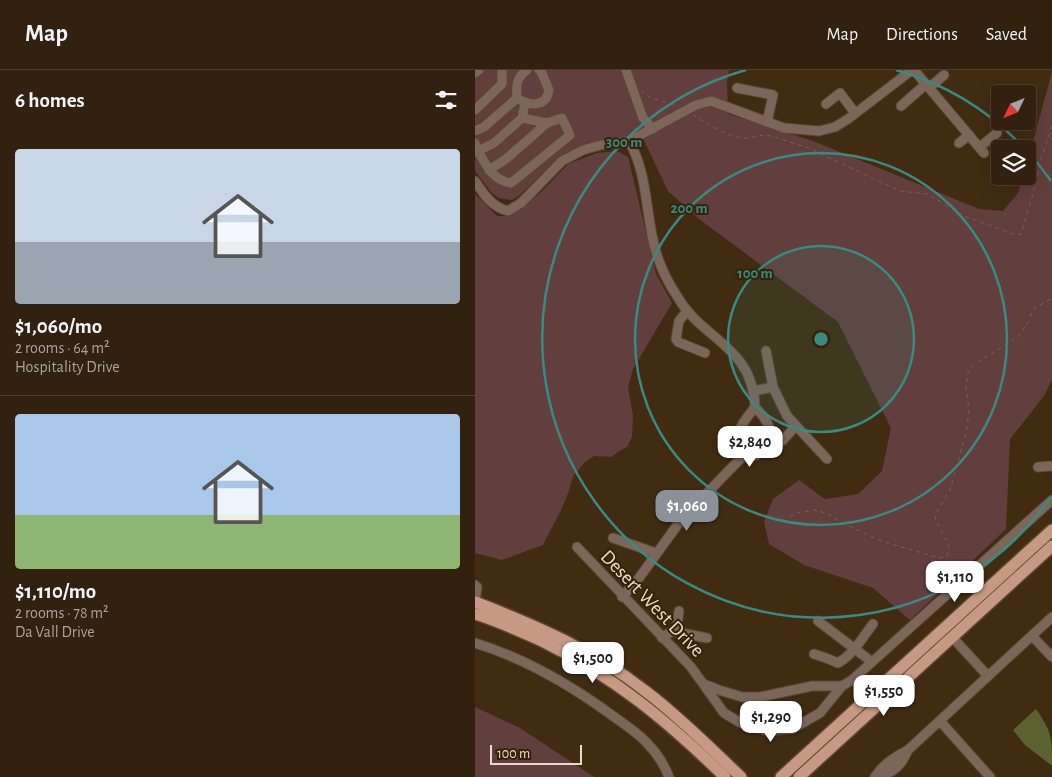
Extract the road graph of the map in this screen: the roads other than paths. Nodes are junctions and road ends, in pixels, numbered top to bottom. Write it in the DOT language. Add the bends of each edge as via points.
graph roads {
  1 [pos="479,70"];
  2 [pos="502,70"];
  3 [pos="527,70"];
  4 [pos="539,70"];
  5 [pos="626,70"];
  6 [pos="913,70"];
  7 [pos="475,73"];
  8 [pos="943,75"];
  9 [pos="501,84"];
  10 [pos="928,86"];
  11 [pos="516,87"];
  12 [pos="737,88"];
  13 [pos="517,98"];
  14 [pos="525,104"];
  15 [pos="826,104"];
  16 [pos="901,106"];
  17 [pos="475,110"];
  18 [pos="855,113"];
  19 [pos="523,118"];
  20 [pos="767,122"];
  21 [pos="547,123"];
  22 [pos="653,129"];
  23 [pos="475,131"];
  24 [pos="997,133"];
  25 [pos="969,135"];
  26 [pos="629,141"];
  27 [pos="959,142"];
  28 [pos="477,147"];
  29 [pos="489,170"];
  30 [pos="475,181"];
  31 [pos="687,312"];
  32 [pos="766,351"];
  33 [pos="705,353"];
  34 [pos="773,387"];
  35 [pos="754,391"];
  36 [pos="755,407"];
  37 [pos="796,426"];
  38 [pos="768,436"];
  39 [pos="741,457"];
  40 [pos="827,459"];
  41 [pos="1052,466"];
  42 [pos="1038,467"];
  43 [pos="1052,500"];
  44 [pos="1052,530"];
  45 [pos="613,538"];
  46 [pos="1052,546"];
  47 [pos="577,547"];
  48 [pos="657,553"];
  49 [pos="475,585"];
  50 [pos="622,597"];
  51 [pos="475,602"];
  52 [pos="679,611"];
  53 [pos="475,614"];
  54 [pos="1052,617"];
  55 [pos="818,620"];
  56 [pos="873,624"];
  57 [pos="676,632"];
  58 [pos="1032,636"];
  59 [pos="952,637"];
  60 [pos="662,638"];
  61 [pos="707,638"];
  62 [pos="475,643"];
  63 [pos="855,648"];
  64 [pos="813,654"];
  65 [pos="1052,657"];
  66 [pos="872,662"];
  67 [pos="988,676"];
  68 [pos="704,684"];
  69 [pos="842,686"];
  70 [pos="939,721"];
  71 [pos="908,750"];
  72 [pos="669,777"];
  73 [pos="725,777"];
  74 [pos="741,777"];
  75 [pos="781,777"];
  76 [pos="799,777"];
  77 [pos="990,777"];
  1 -- 7 [label="street"];
  2 -- 9 [label="street"];
  3 -- 11 [label="street" via="520,75"];
  4 -- 14 [label="street" via="549,90 548,95 537,105"];
  5 -- 22 [label="street" via="643,118"];
  6 -- 10 [label="street"];
  6 -- 18 [label="street"];
  8 -- 10 [label="street"];
  9 -- 11 [label="street"];
  9 -- 17 [label="street"];
  10 -- 16 [label="street"];
  10 -- 25 [label="street"];
  11 -- 13 [label="street"];
  12 -- 20 [label="street" via="773,94"];
  13 -- 14 [label="street"];
  13 -- 23 [label="street"];
  14 -- 19 [label="street"];
  15 -- 18 [label="street" via="840,94"];
  18 -- 20 [label="street" via="835,127 819,131 784,128"];
  19 -- 21 [label="street"];
  19 -- 28 [label="street" via="494,143"];
  20 -- 22 [label="street" via="711,101 695,105"];
  21 -- 29 [label="street"];
  21 -- 29 [label="street" via="562,118 570,135 511,183 501,181"];
  22 -- 26 [label="street"];
  24 -- 25 [label="street" via="982,150"];
  25 -- 27 [label="street"];
  26 -- 30 [label="street" via="583,150 562,161 508,211 498,208"];
  26 -- 31 [label="street" via="641,169 661,266"];
  28 -- 29 [label="street"];
  31 -- 33 [label="street" via="679,321 676,339"];
  31 -- 35 [label="street" via="734,352"];
  32 -- 34 [label="street"];
  34 -- 35 [label="street"];
  34 -- 37 [label="street" via="787,416"];
  35 -- 36 [label="street"];
  36 -- 38 [label="street" via="768,423"];
  36 -- 39 [label="street" via="740,425 737,444"];
  37 -- 38 [label="street" via="782,441"];
  37 -- 40 [label="street"];
  38 -- 39 [label="street" via="757,455"];
  39 -- 48 [label="street" via="681,520"];
  41 -- 42 [label="street"];
  43 -- 66 [label="street, Desert West Drive"];
  44 -- 75 [label="main road"];
  45 -- 48 [label="street"];
  46 -- 59 [label="main road"];
  47 -- 50 [label="street, Desert West Drive"];
  48 -- 50 [label="street"];
  49 -- 51 [label="street"];
  50 -- 60 [label="street, Desert West Drive"];
  51 -- 74 [label="main road" via="527,622 599,659 645,690"];
  52 -- 57 [label="street"];
  53 -- 73 [label="main road" via="519,630 595,670 669,725"];
  54 -- 58 [label="street"];
  55 -- 63 [label="street"];
  56 -- 63 [label="street"];
  57 -- 60 [label="street"];
  57 -- 61 [label="street"];
  58 -- 65 [label="street"];
  58 -- 67 [label="street"];
  59 -- 67 [label="street"];
  59 -- 76 [label="main road"];
  60 -- 68 [label="street, Desert West Drive"];
  62 -- 72 [label="street" via="549,675 597,704 645,740 658,755"];
  63 -- 64 [label="street" via="838,663"];
  63 -- 66 [label="street"];
  66 -- 69 [label="street, Desert West Drive"];
  67 -- 70 [label="street"];
  68 -- 69 [label="street, Desert West Drive" via="742,697 759,697 812,686"];
  68 -- 69 [label="street, Desert West Drive" via="724,713 741,724 767,731 792,729 813,717"];
  70 -- 71 [label="street"];
  70 -- 77 [label="street"];
}
